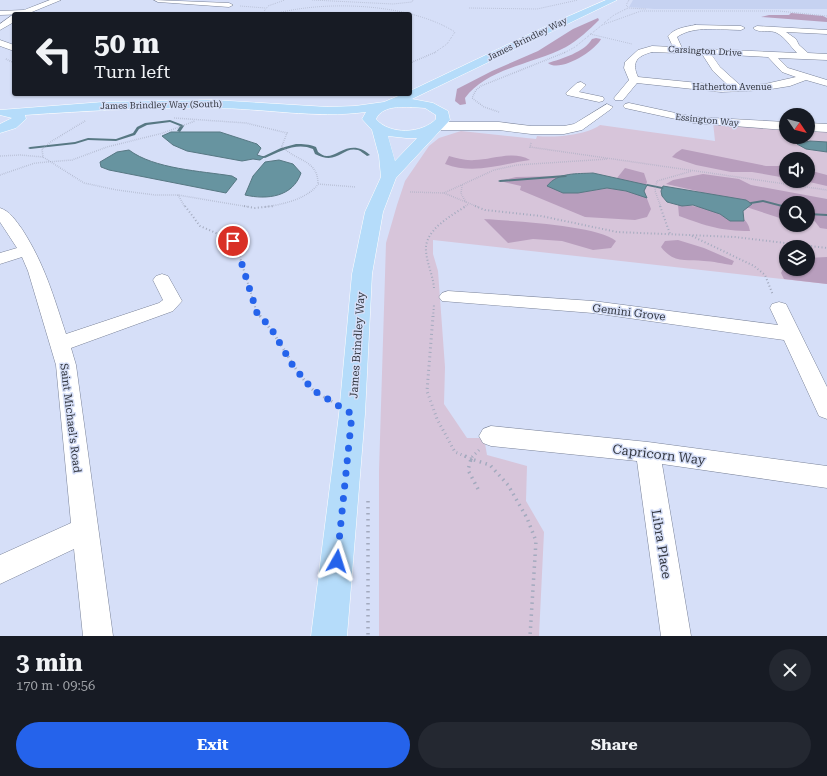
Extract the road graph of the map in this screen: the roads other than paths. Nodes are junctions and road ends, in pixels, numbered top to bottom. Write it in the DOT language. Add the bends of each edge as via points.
graph roads {
  1 [pos="57,0"];
  2 [pos="158,0"];
  3 [pos="239,0"];
  4 [pos="613,0"];
  5 [pos="229,5"];
  6 [pos="24,12"];
  7 [pos="215,12"];
  8 [pos="0,13"];
  9 [pos="12,13"];
  10 [pos="12,19"];
  11 [pos="0,28"];
  12 [pos="741,28"];
  13 [pos="757,28"];
  14 [pos="716,29"];
  15 [pos="778,30"];
  16 [pos="827,32"];
  17 [pos="722,38"];
  18 [pos="0,43"];
  19 [pos="12,47"];
  20 [pos="678,49"];
  21 [pos="704,50"];
  22 [pos="770,54"];
  23 [pos="805,55"];
  24 [pos="827,57"];
  25 [pos="805,77"];
  26 [pos="634,80"];
  27 [pos="443,81"];
  28 [pos="827,84"];
  29 [pos="582,85"];
  30 [pos="738,88"];
  31 [pos="412,94"];
  32 [pos="407,96"];
  33 [pos="619,98"];
  34 [pos="603,103"];
  35 [pos="386,105"];
  36 [pos="629,106"];
  37 [pos="92,107"];
  38 [pos="436,109"];
  39 [pos="282,110"];
  40 [pos="3,112"];
  41 [pos="499,126"];
  42 [pos="779,126"];
  43 [pos="436,127"];
  44 [pos="815,127"];
  45 [pos="4,128"];
  46 [pos="377,128"];
  47 [pos="827,128"];
  48 [pos="389,176"];
  49 [pos="0,213"];
  50 [pos="27,250"];
  51 [pos="0,259"];
  52 [pos="162,280"];
  53 [pos="439,294"];
  54 [pos="779,308"];
  55 [pos="790,334"];
  56 [pos="60,344"];
  57 [pos="827,410"];
  58 [pos="491,436"];
  59 [pos="648,452"];
  60 [pos="827,477"];
  61 [pos="86,530"];
  62 [pos="0,570"];
  63 [pos="98,636"];
  64 [pos="330,636"];
  65 [pos="676,636"];
  1 -- 6 [label="street"];
  2 -- 5 [label="street"];
  3 -- 5 [label="street"];
  4 -- 27 [label="main road, James Brindley Way" via="526,39"];
  5 -- 7 [label="street"];
  8 -- 9 [label="street"];
  10 -- 11 [label="street"];
  12 -- 14 [label="street"];
  13 -- 15 [label="street"];
  14 -- 17 [label="street"];
  14 -- 20 [label="street" via="688,29 676,33 672,36"];
  15 -- 16 [label="street"];
  15 -- 23 [label="street" via="793,41 794,46"];
  18 -- 19 [label="street"];
  20 -- 21 [label="street, Carsington Drive"];
  20 -- 26 [label="street, Carsington Drive" via="652,49 641,52 630,62 629,68"];
  21 -- 22 [label="street, Carsington Drive"];
  21 -- 30 [label="street" via="716,69"];
  22 -- 23 [label="street, Carsington Drive"];
  22 -- 25 [label="street" via="785,70"];
  23 -- 24 [label="street, Carsington Drive"];
  25 -- 28 [label="street"];
  25 -- 30 [label="street, Hatherton Avenue" via="784,85"];
  26 -- 30 [label="street, Hatherton Avenue" via="689,87"];
  26 -- 33 [label="street"];
  27 -- 31 [label="main road, James Brindley Way"];
  27 -- 38 [label="main road, James Brindley Way" via="432,91 430,97"];
  29 -- 34 [label="street" via="571,98"];
  32 -- 35 [label="main road, James Brindley Way"];
  33 -- 34 [label="street" via="607,97"];
  33 -- 36 [label="street" via="628,102"];
  34 -- 36 [label="street" via="619,109"];
  34 -- 41 [label="street" via="578,127 564,130 531,130"];
  35 -- 38 [label="main road" via="414,103"];
  35 -- 39 [label="main road, James Brindley Way (South)" via="355,110"];
  35 -- 46 [label="main road" via="371,113 369,118"];
  36 -- 42 [label="street, Essington Way" via="694,120"];
  37 -- 39 [label="main road, James Brindley Way (South)" via="213,104"];
  37 -- 40 [label="main road, James Brindley Way (South)"];
  37 -- 45 [label="main road, James Brindley Way (South)"];
  38 -- 41 [label="street"];
  38 -- 43 [label="main road" via="443,114 444,120"];
  39 -- 46 [label="main road, James Brindley Way (South)"];
  40 -- 45 [label="main road" via="19,116 17,122"];
  41 -- 43 [label="street"];
  43 -- 46 [label="main road, James Brindley Way (South)" via="406,134"];
  43 -- 48 [label="main road, James Brindley Way"];
  44 -- 47 [label="street"];
  46 -- 48 [label="main road"];
  48 -- 64 [label="main road, James Brindley Way" via="374,212 362,274 352,414"];
  49 -- 50 [label="street, Saint Michael's Road"];
  50 -- 51 [label="street"];
  50 -- 56 [label="street, Saint Michael's Road" via="37,271"];
  52 -- 56 [label="street" via="173,301 166,307"];
  53 -- 55 [label="street, Gemini Grove" via="467,292"];
  54 -- 55 [label="street"];
  55 -- 57 [label="street"];
  56 -- 61 [label="street, Saint Michael's Road" via="66,365 67,390"];
  58 -- 59 [label="street, Capricorn Way"];
  59 -- 60 [label="street, Capricorn Way"];
  59 -- 65 [label="street, Libra Place"];
  61 -- 62 [label="street"];
  61 -- 63 [label="street, Saint Michael's Road"];
}
